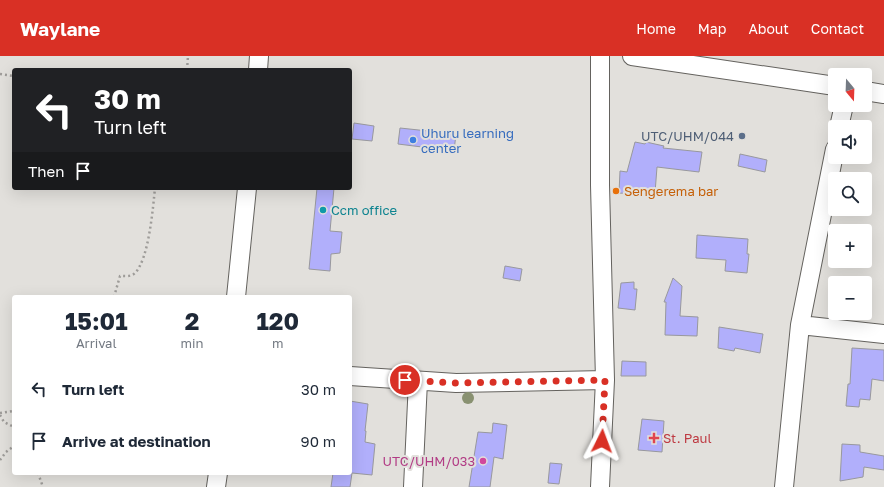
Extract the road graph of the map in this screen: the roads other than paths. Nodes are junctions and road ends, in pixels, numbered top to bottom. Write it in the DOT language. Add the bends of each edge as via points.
graph roads {
  1 [pos="259,56"];
  2 [pos="600,56"];
  3 [pos="632,56"];
  4 [pos="258,68"];
  5 [pos="828,85"];
  6 [pos="872,92"];
  7 [pos="884,94"];
  8 [pos="832,164"];
  9 [pos="247,190"];
  10 [pos="236,295"];
  11 [pos="800,325"];
  12 [pos="884,334"];
  13 [pos="352,376"];
  14 [pos="605,380"];
  15 [pos="418,381"];
  16 [pos="218,475"];
  17 [pos="216,487"];
  18 [pos="413,487"];
  19 [pos="600,487"];
  20 [pos="784,487"];
  1 -- 4 [label="street"];
  2 -- 14 [label="street"];
  3 -- 5 [label="street"];
  6 -- 7 [label="street"];
  8 -- 11 [label="street"];
  9 -- 10 [label="street"];
  11 -- 12 [label="street"];
  11 -- 20 [label="street"];
  13 -- 15 [label="street"];
  14 -- 15 [label="street" via="456,383"];
  14 -- 19 [label="street"];
  15 -- 18 [label="street"];
  16 -- 17 [label="street"];
}
